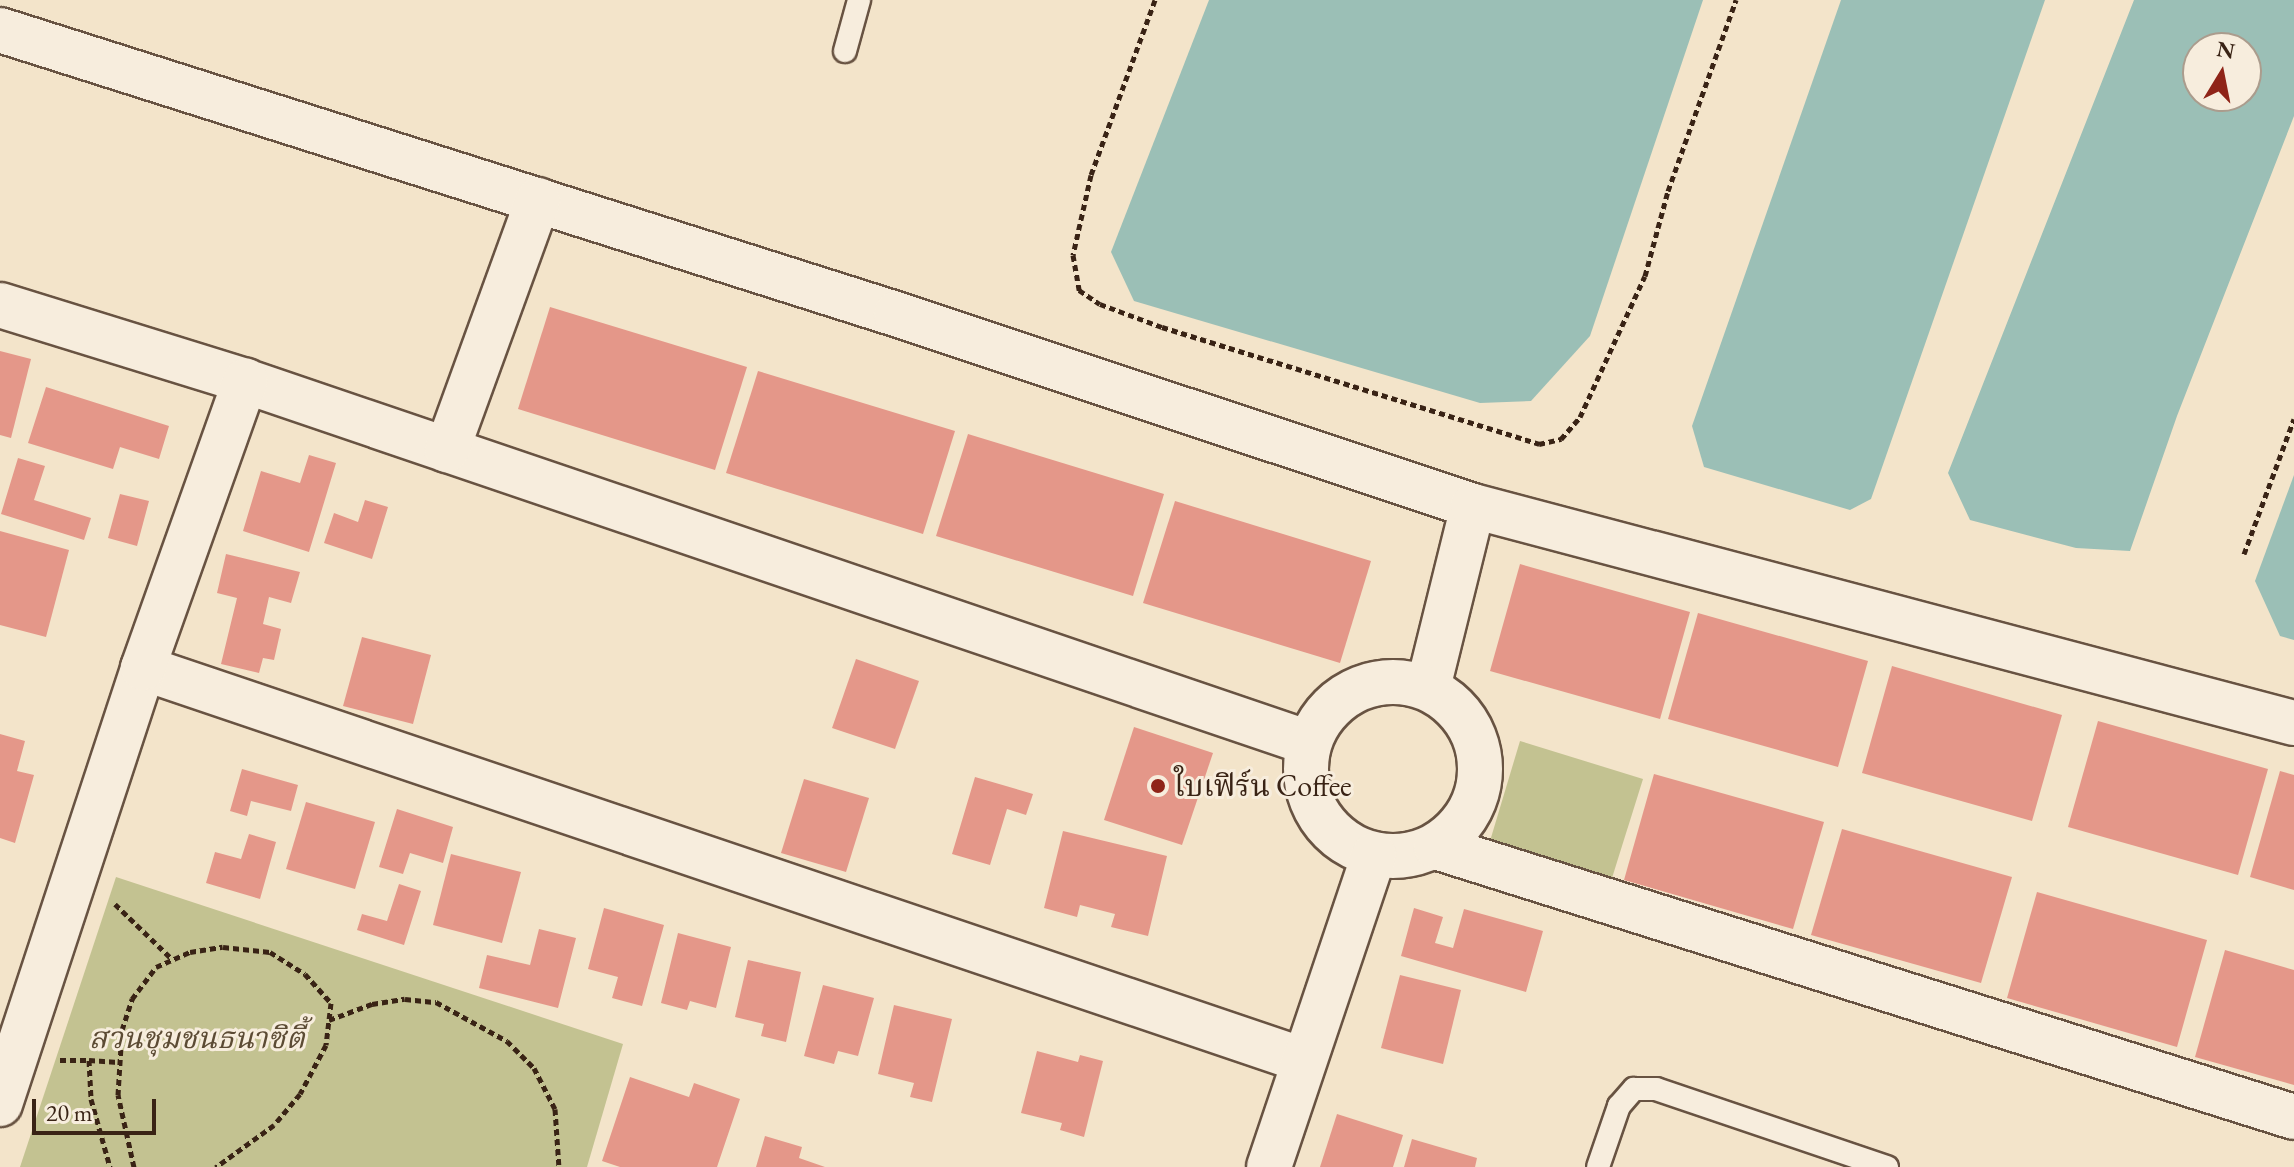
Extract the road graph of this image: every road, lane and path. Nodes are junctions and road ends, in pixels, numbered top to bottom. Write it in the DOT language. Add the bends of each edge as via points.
graph roads {
  1 [pos="859,0"];
  2 [pos="1155,0"];
  3 [pos="1736,0"];
  4 [pos="0,30"];
  5 [pos="845,51"];
  6 [pos="538,200"];
  7 [pos="0,305"];
  8 [pos="245,381"];
  9 [pos="2294,419"];
  10 [pos="447,450"];
  11 [pos="1473,506"];
  12 [pos="2244,554"];
  13 [pos="143,668"];
  14 [pos="1428,688"];
  15 [pos="2294,723"];
  16 [pos="1309,743"];
  17 [pos="1436,847"];
  18 [pos="1374,855"];
  19 [pos="115,904"];
  20 [pos="172,959"];
  21 [pos="329,1021"];
  22 [pos="55,1060"];
  23 [pos="89,1060"];
  24 [pos="1303,1060"];
  25 [pos="118,1062"];
  26 [pos="0,1104"];
  27 [pos="2294,1117"];
  28 [pos="110,1167"];
  29 [pos="134,1167"];
  30 [pos="216,1167"];
  31 [pos="559,1167"];
  32 [pos="1269,1167"];
  33 [pos="1598,1167"];
  34 [pos="1887,1167"];
  1 -- 5 [label="lane"];
  2 -- 3 [label="path" via="1091,175 1073,255 1079,290 1100,304 1162,327 1539,444 1561,439 1580,417 1645,276 1668,191"];
  4 -- 6 [label="street"];
  6 -- 10 [label="street"];
  6 -- 11 [label="street"];
  7 -- 8 [label="street"];
  8 -- 10 [label="street"];
  8 -- 13 [label="street"];
  9 -- 12 [label="path"];
  10 -- 16 [label="street"];
  11 -- 14 [label="street"];
  11 -- 15 [label="street"];
  13 -- 24 [label="street"];
  13 -- 26 [label="street"];
  14 -- 16 [label="street" via="1399,682 1370,685 1344,697 1323,717"];
  14 -- 17 [label="street" via="1454,705 1473,732 1482,764 1478,796 1467,816"];
  16 -- 18 [label="street" via="1305,772 1311,800 1325,825 1347,844"];
  17 -- 18 [label="street" via="1406,856"];
  17 -- 27 [label="street"];
  18 -- 24 [label="street"];
  19 -- 20 [label="path"];
  20 -- 21 [label="path" via="223,947 270,952 305,974 331,1003"];
  20 -- 25 [label="path" via="156,967 132,999"];
  21 -- 30 [label="path" via="326,1045 300,1094 274,1125"];
  21 -- 31 [label="path" via="372,1004 436,1002 507,1041 534,1068 555,1109"];
  22 -- 23 [label="path"];
  23 -- 25 [label="path"];
  23 -- 28 [label="path" via="91,1099"];
  24 -- 32 [label="street"];
  25 -- 29 [label="path" via="118,1095"];
  33 -- 34 [label="lane" via="1619,1106 1634,1089 1656,1089"];
}
